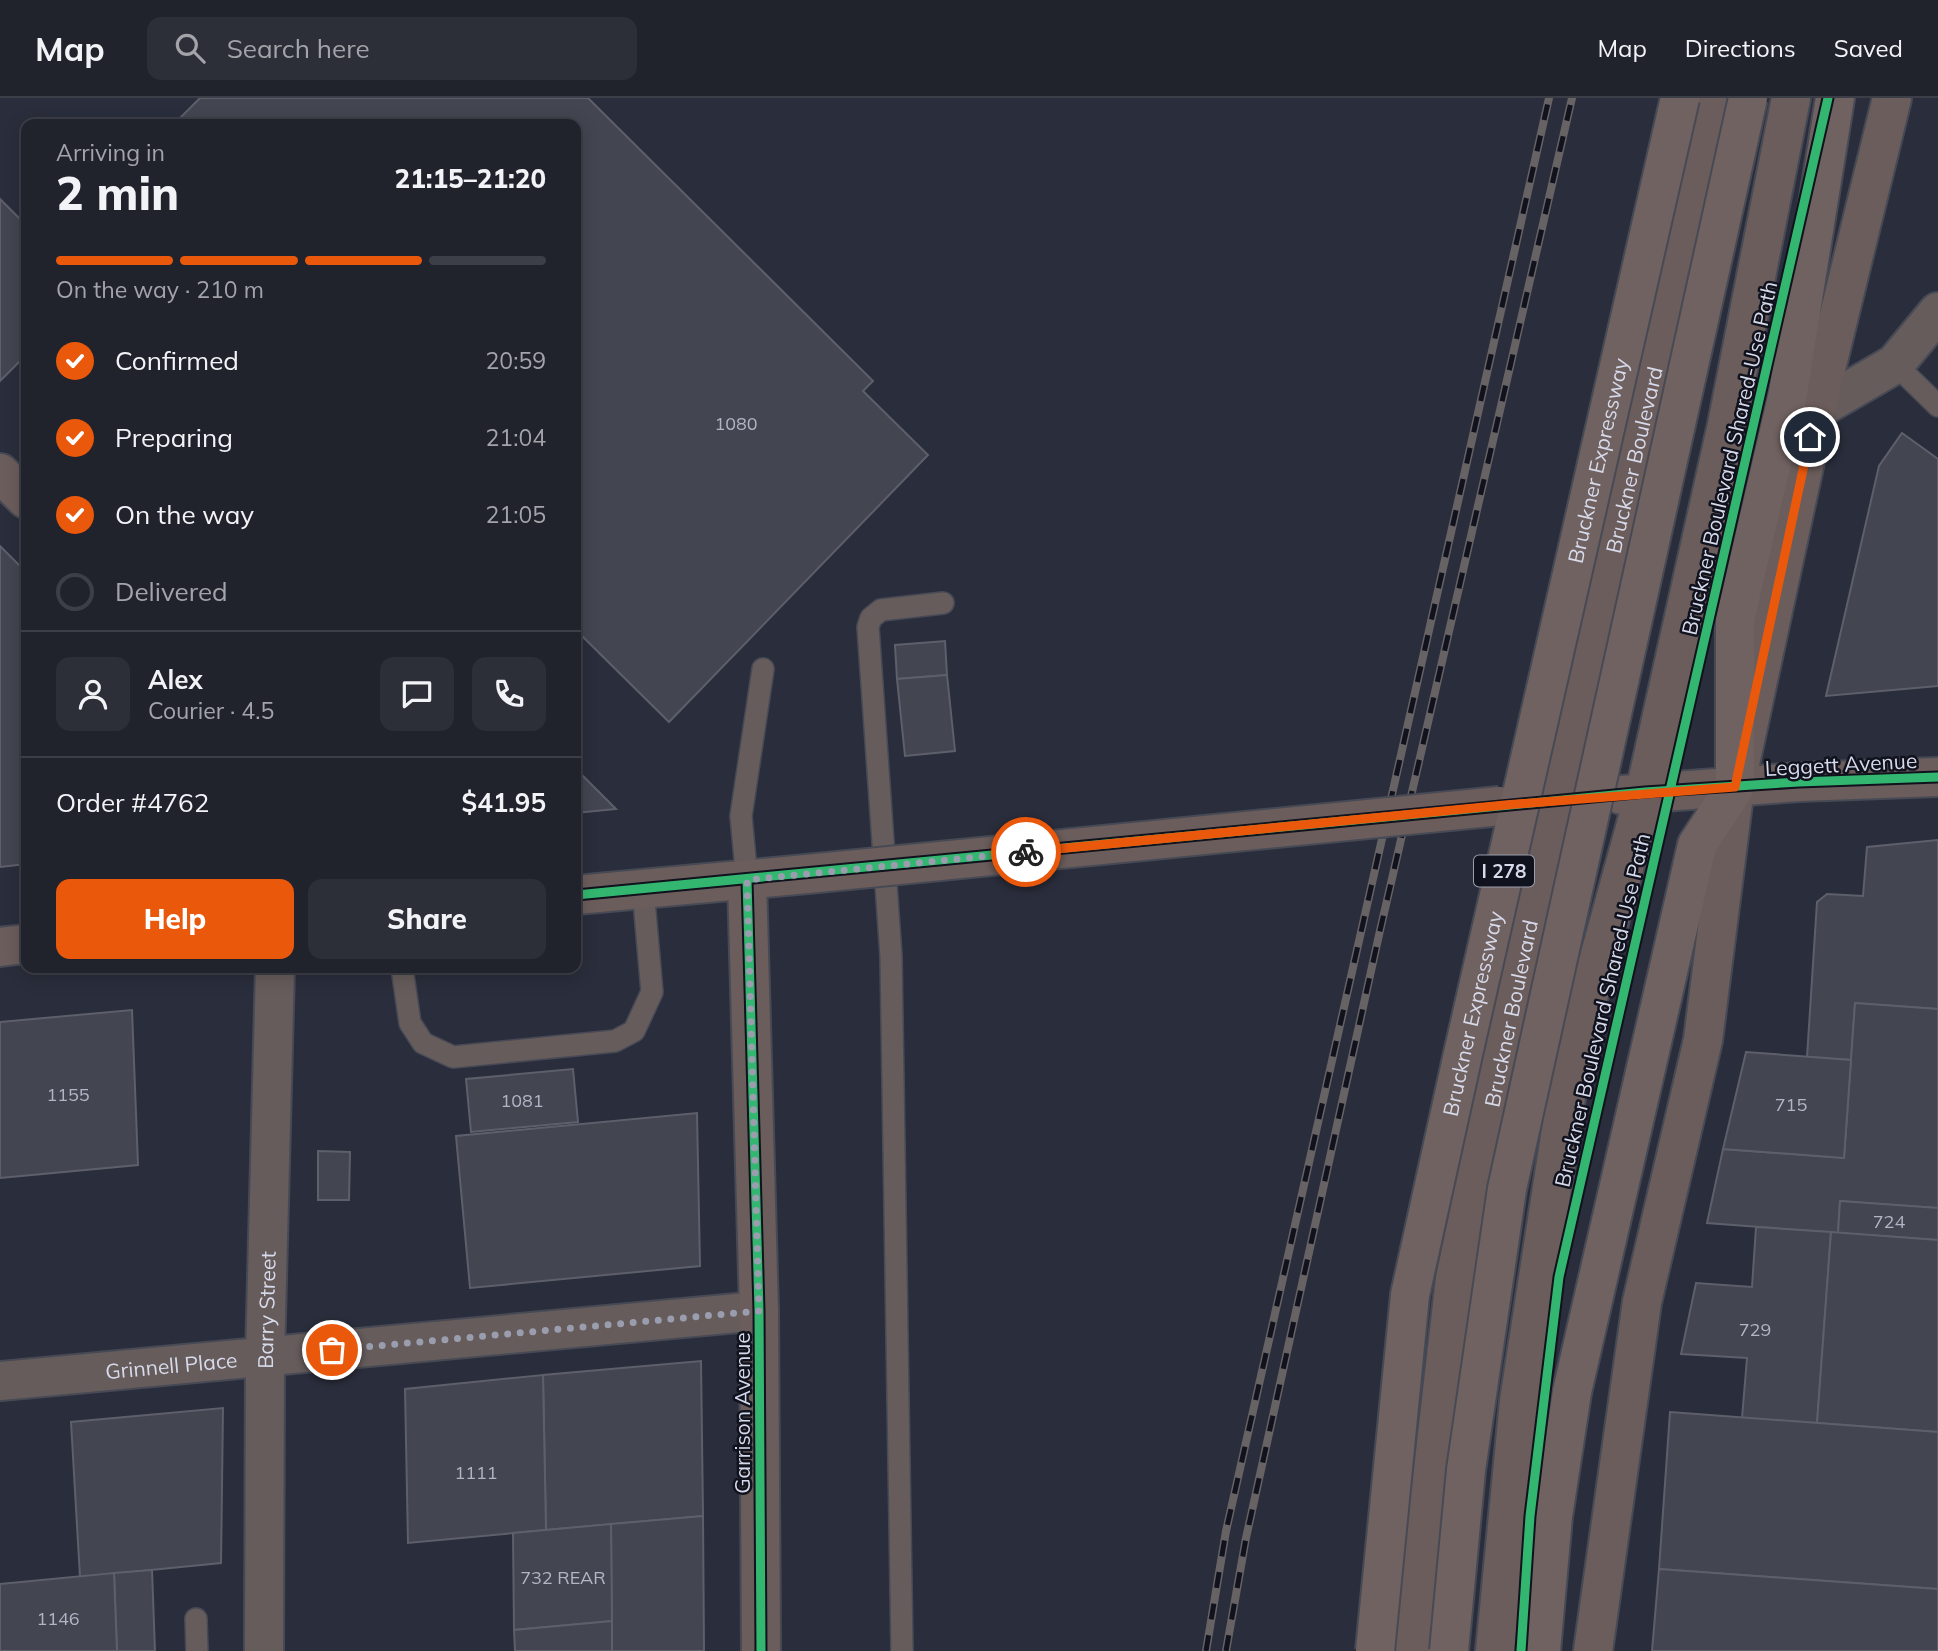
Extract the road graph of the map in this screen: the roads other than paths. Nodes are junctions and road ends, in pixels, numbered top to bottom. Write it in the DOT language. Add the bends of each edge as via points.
graph roads {
  1 [pos="1680,98"];
  2 [pos="1715,98"];
  3 [pos="1748,98"];
  4 [pos="1791,98"];
  5 [pos="1835,98"];
  6 [pos="1892,98"];
  7 [pos="1938,312"];
  8 [pos="1895,364"];
  9 [pos="1802,402"];
  10 [pos="1938,406"];
  11 [pos="0,473"];
  12 [pos="21,494"];
  13 [pos="943,603"];
  14 [pos="763,669"];
  15 [pos="1938,777"];
  16 [pos="1735,787"];
  17 [pos="1645,792"];
  18 [pos="1555,802"];
  19 [pos="747,880"];
  20 [pos="643,889"];
  21 [pos="581,895"];
  22 [pos="21,945"];
  23 [pos="0,947"];
  24 [pos="275,973"];
  25 [pos="403,973"];
  26 [pos="759,1311"];
  27 [pos="265,1356"];
  28 [pos="0,1381"];
  29 [pos="196,1619"];
  30 [pos="197,1651"];
  31 [pos="264,1651"];
  32 [pos="761,1651"];
  33 [pos="902,1651"];
  34 [pos="1375,1651"];
  35 [pos="1412,1651"];
  36 [pos="1449,1651"];
  37 [pos="1495,1651"];
  38 [pos="1541,1651"];
  39 [pos="1593,1651"];
  1 -- 34 [label="highway, Bruckner Expressway / I 278, bridge" via="1410,1295"];
  2 -- 18 [label="main road, Bruckner Boulevard"];
  3 -- 36 [label="highway, bridge" via="1507,1189 1466,1470"];
  4 -- 17 [label="main road" via="1727,425"];
  5 -- 9 [label="highway"];
  6 -- 9 [label="main road"];
  7 -- 8 [label="street"];
  8 -- 9 [label="street"];
  8 -- 10 [label="lane"];
  9 -- 16 [label="highway" via="1735,620"];
  11 -- 12 [label="main road"];
  13 -- 33 [label="lane" via="881,610 868,627 891,956"];
  14 -- 19 [label="lane" via="741,816"];
  15 -- 16 [label="main road, Leggett Avenue"];
  16 -- 17 [label="main road, Leggett Avenue"];
  16 -- 38 [label="highway" via="1697,845 1572,1392 1553,1516"];
  16 -- 39 [label="main road" via="1703,1040 1642,1302"];
  17 -- 18 [label="main road, Leggett Avenue"];
  17 -- 37 [label="main road" via="1573,1052 1519,1401"];
  18 -- 19 [label="main road, Leggett Avenue, bridge"];
  18 -- 35 [label="main road, Bruckner Boulevard" via="1455,1279"];
  19 -- 20 [label="main road, Leggett Avenue"];
  19 -- 26 [label="main road, Garrison Avenue"];
  20 -- 21 [label="main road, Leggett Avenue"];
  20 -- 25 [label="lane" via="652,992 634,1031 615,1041 453,1057 423,1043 410,1023"];
  22 -- 23 [label="main road"];
  24 -- 27 [label="street, Barry Street"];
  26 -- 27 [label="street, Grinnell Place"];
  26 -- 32 [label="main road, Garrison Avenue"];
  27 -- 28 [label="street, Grinnell Place"];
  27 -- 31 [label="street, Barry Street"];
  29 -- 30 [label="lane"];
}
